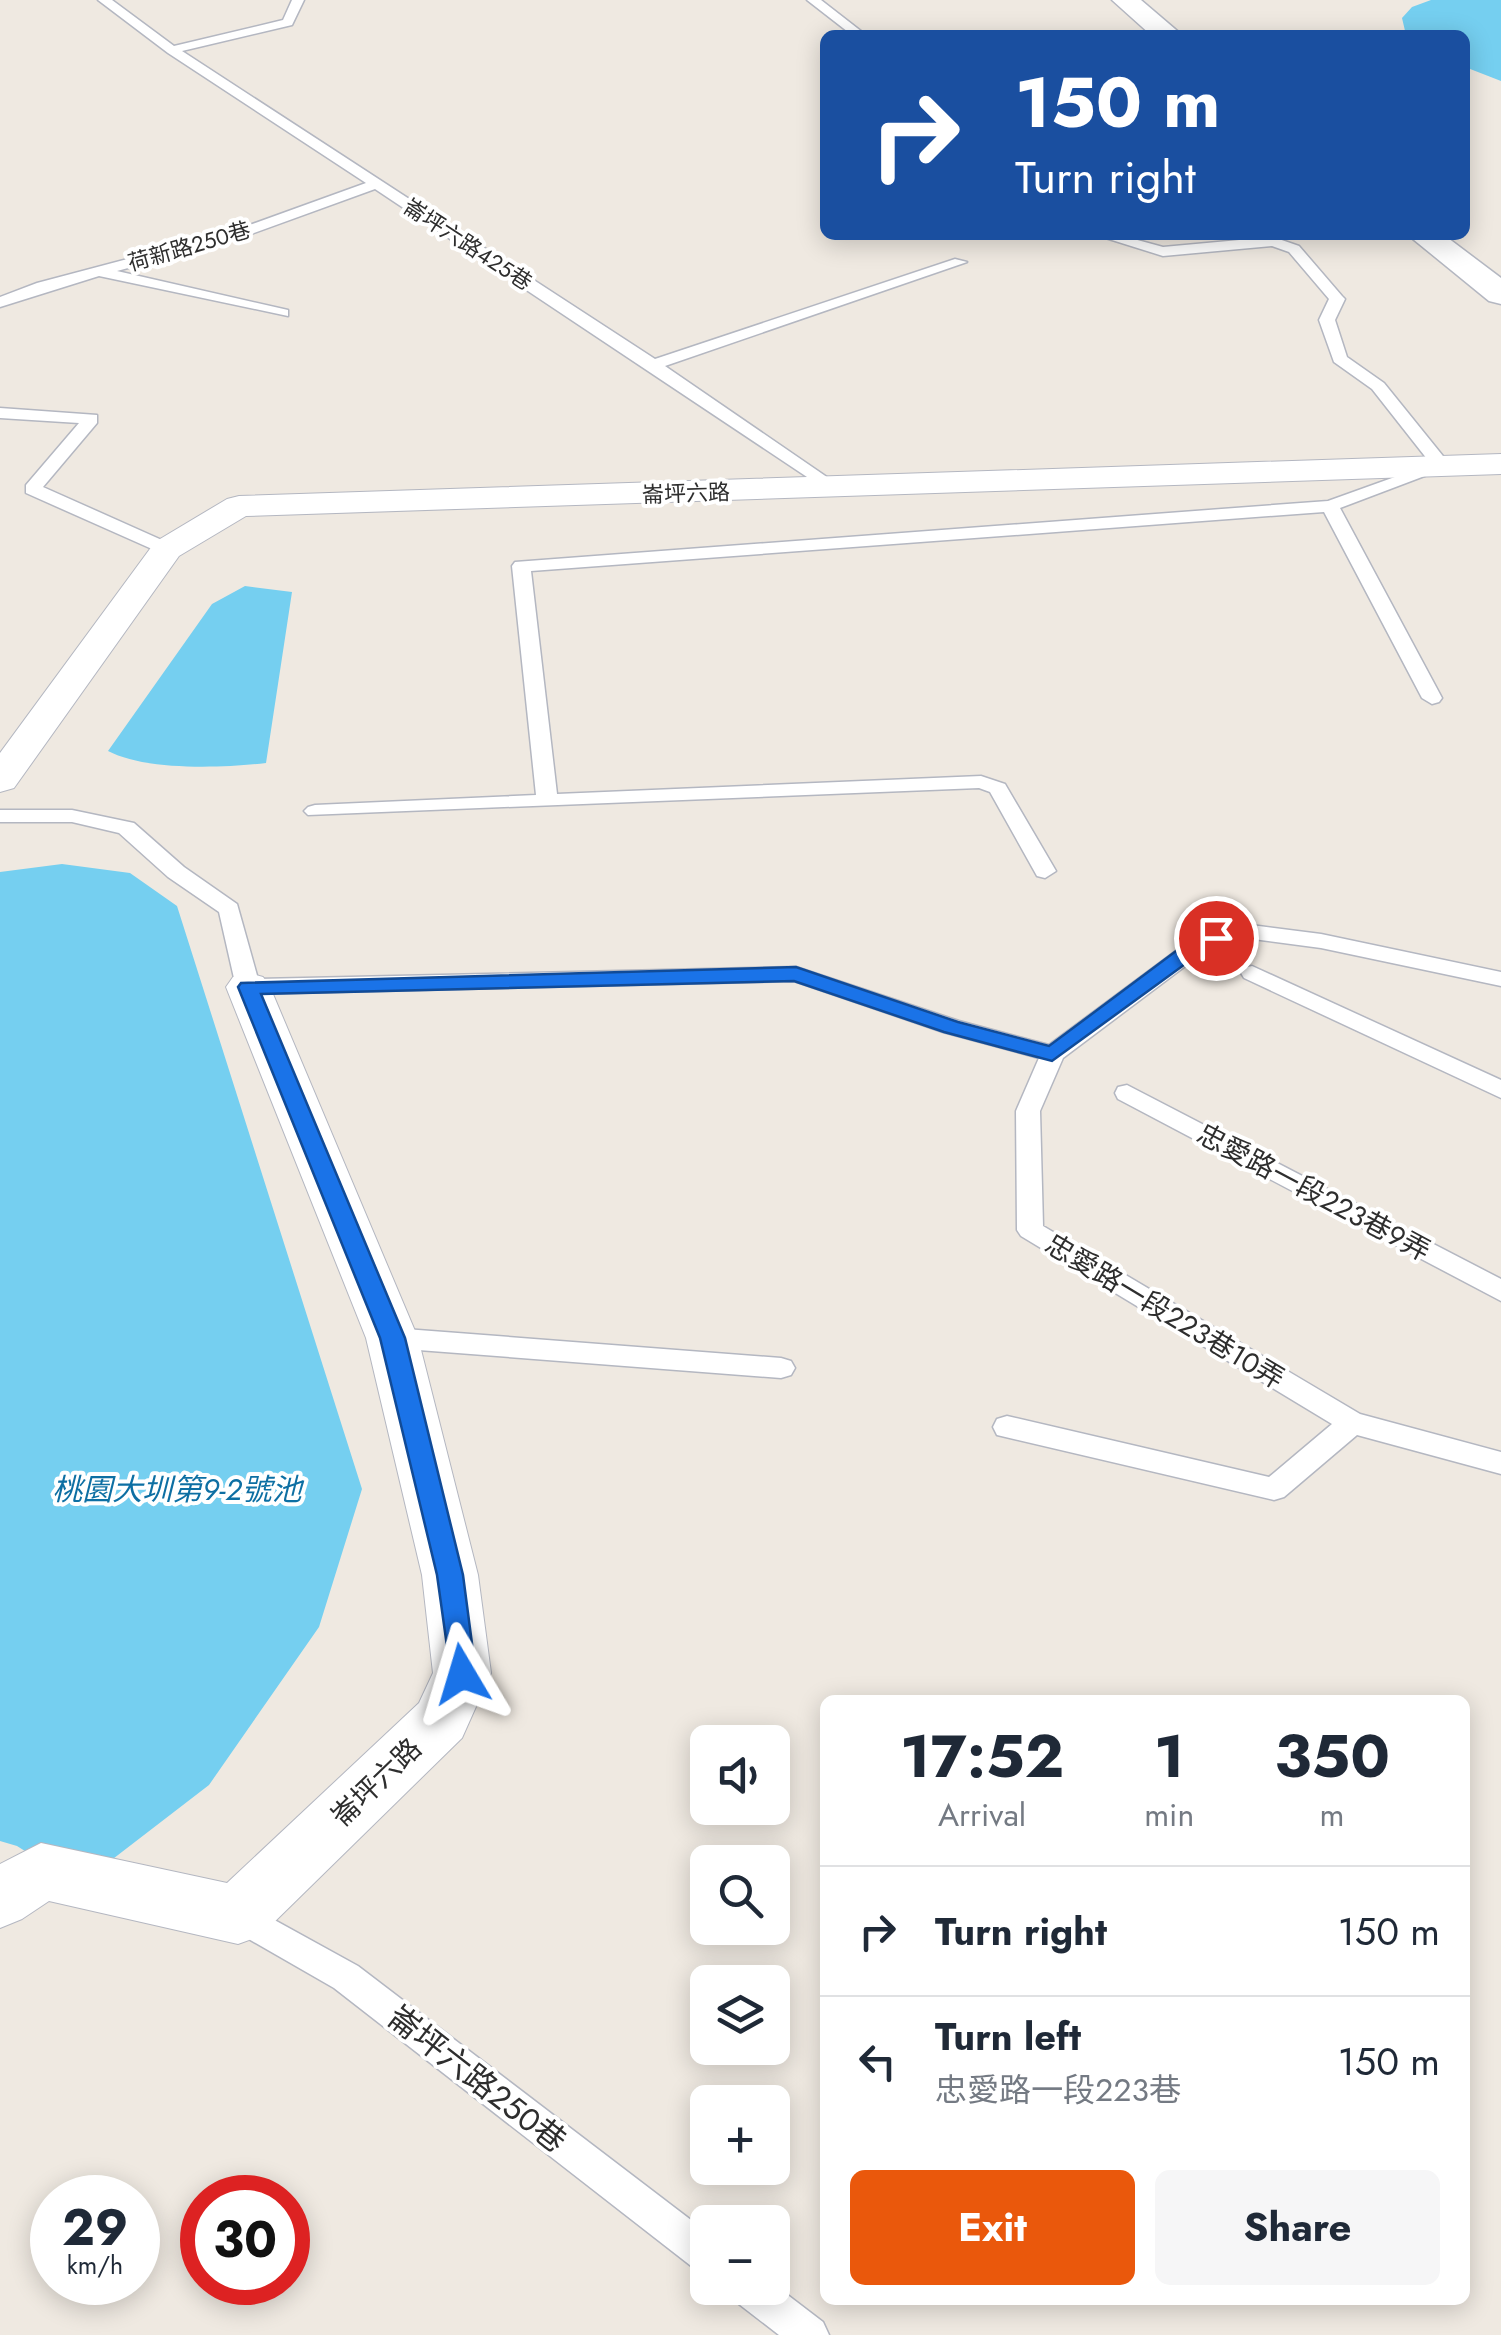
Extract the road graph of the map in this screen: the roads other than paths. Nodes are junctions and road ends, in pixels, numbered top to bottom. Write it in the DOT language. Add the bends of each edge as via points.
graph roads {
  1 [pos="104,0"];
  2 [pos="298,0"];
  3 [pos="813,0"];
  4 [pos="1124,0"];
  5 [pos="853,30"];
  6 [pos="1162,30"];
  7 [pos="172,50"];
  8 [pos="377,184"];
  9 [pos="1121,240"];
  10 [pos="1431,240"];
  11 [pos="960,262"];
  12 [pos="98,271"];
  13 [pos="1501,294"];
  14 [pos="0,302"];
  15 [pos="283,313"];
  16 [pos="653,365"];
  17 [pos="0,413"];
  18 [pos="1501,464"];
  19 [pos="1442,466"];
  20 [pos="830,488"];
  21 [pos="1330,506"];
  22 [pos="167,548"];
  23 [pos="1432,698"];
  24 [pos="0,780"];
  25 [pos="547,800"];
  26 [pos="315,811"];
  27 [pos="0,816"];
  28 [pos="1045,871"];
  29 [pos="1252,972"];
  30 [pos="1501,979"];
  31 [pos="248,987"];
  32 [pos="1052,1054"];
  33 [pos="1501,1090"];
  34 [pos="1127,1093"];
  35 [pos="1501,1291"];
  36 [pos="392,1338"];
  37 [pos="781,1368"];
  38 [pos="1352,1424"];
  39 [pos="1008,1427"];
  40 [pos="1501,1463"];
  41 [pos="0,1899"];
  42 [pos="238,1915"];
  43 [pos="690,2242"];
  44 [pos="770,2305"];
  45 [pos="810,2335"];
  1 -- 7 [label="lane, 崙坪六路425巷"];
  2 -- 7 [label="lane" via="288,22"];
  3 -- 5 [label="lane"];
  4 -- 6 [label="main road"];
  7 -- 8 [label="lane, 崙坪六路425巷"];
  8 -- 12 [label="lane, 荷新路250巷" via="238,234"];
  8 -- 16 [label="lane, 崙坪六路425巷"];
  9 -- 19 [label="lane" via="1163,252 1272,241 1294,249 1337,299 1327,320 1340,359 1378,386"];
  10 -- 13 [label="main road"];
  11 -- 16 [label="lane"];
  12 -- 14 [label="lane, 荷新路250巷"];
  12 -- 15 [label="lane"];
  16 -- 20 [label="lane, 崙坪六路425巷"];
  17 -- 22 [label="lane" via="91,419 32,490"];
  18 -- 19 [label="street, 崙坪六路"];
  19 -- 20 [label="street, 崙坪六路"];
  19 -- 21 [label="lane"];
  20 -- 22 [label="street, 崙坪六路" via="239,506"];
  21 -- 23 [label="lane"];
  21 -- 25 [label="lane" via="521,566"];
  22 -- 24 [label="street, 崙坪六路"];
  25 -- 26 [label="lane"];
  25 -- 28 [label="lane" via="980,782 998,788"];
  27 -- 31 [label="lane" via="72,816 126,828 229,909"];
  29 -- 33 [label="lane"];
  30 -- 32 [label="lane" via="1236,930 1196,947"];
  31 -- 32 [label="lane" via="796,974"];
  31 -- 36 [label="street, 崙坪六路"];
  32 -- 38 [label="lane, 忠愛路一段223巷10弄" via="1028,1111 1030,1230"];
  34 -- 35 [label="lane, 忠愛路一段223巷9弄"];
  36 -- 37 [label="lane"];
  36 -- 42 [label="street, 崙坪六路" via="450,1575 462,1674 441,1720"];
  38 -- 39 [label="lane" via="1274,1489"];
  38 -- 40 [label="lane"];
  41 -- 42 [label="street" via="41,1871"];
  42 -- 43 [label="lane, 崙坪六路250巷" via="346,1978"];
  44 -- 45 [label="lane"];
}
